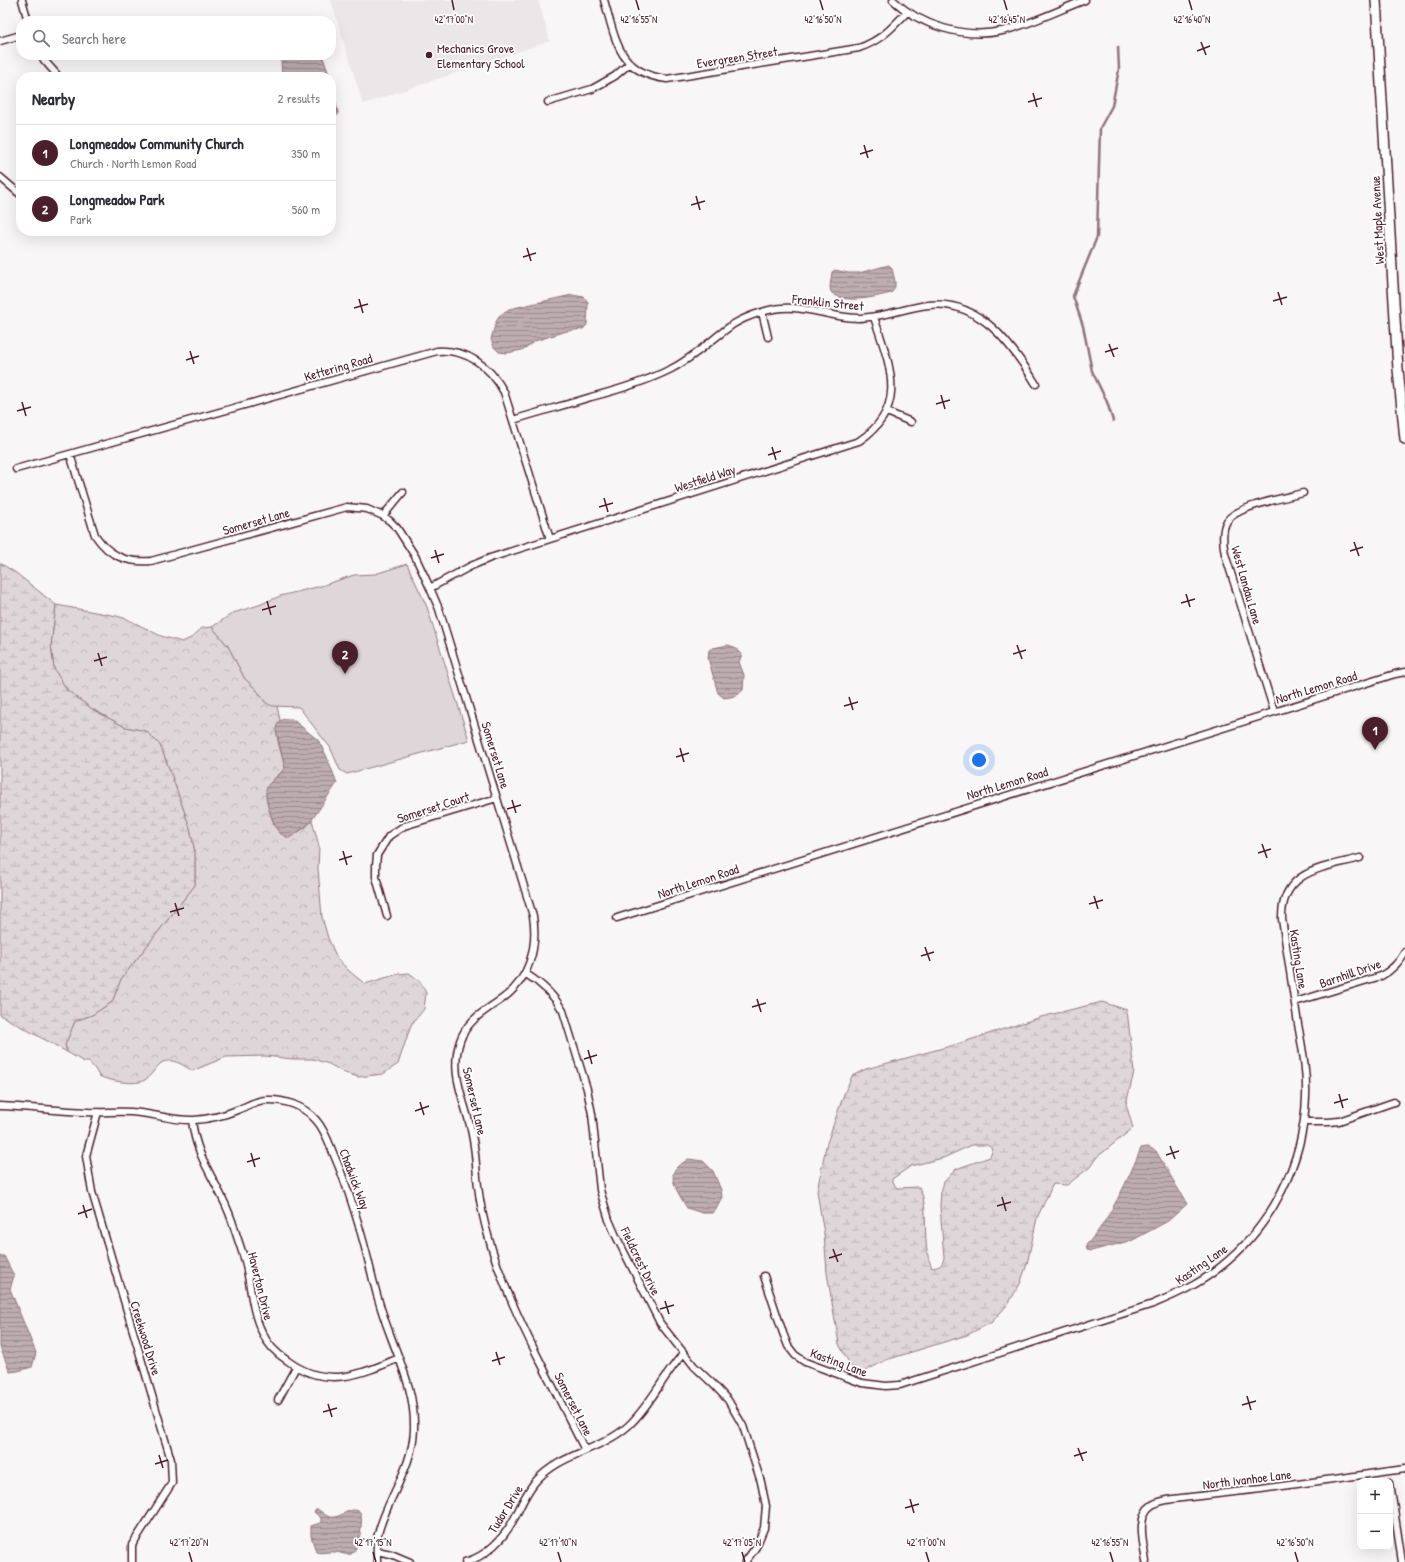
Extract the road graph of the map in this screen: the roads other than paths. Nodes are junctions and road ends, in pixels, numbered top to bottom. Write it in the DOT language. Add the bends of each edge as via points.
graph roads {
  1 [pos="22,0"];
  2 [pos="604,0"];
  3 [pos="893,0"];
  4 [pos="1085,0"];
  5 [pos="1376,0"];
  6 [pos="907,12"];
  7 [pos="27,16"];
  8 [pos="16,36"];
  9 [pos="0,41"];
  10 [pos="44,60"];
  11 [pos="630,64"];
  12 [pos="55,72"];
  13 [pos="548,102"];
  14 [pos="0,177"];
  15 [pos="16,191"];
  16 [pos="762,312"];
  17 [pos="874,317"];
  18 [pos="768,337"];
  19 [pos="1036,384"];
  20 [pos="887,412"];
  21 [pos="513,420"];
  22 [pos="911,422"];
  23 [pos="1404,422"];
  24 [pos="1405,439"];
  25 [pos="70,454"];
  26 [pos="16,469"];
  27 [pos="403,492"];
  28 [pos="1303,492"];
  29 [pos="383,516"];
  30 [pos="550,539"];
  31 [pos="430,588"];
  32 [pos="1405,672"];
  33 [pos="1274,711"];
  34 [pos="497,798"];
  35 [pos="1360,858"];
  36 [pos="387,916"];
  37 [pos="617,918"];
  38 [pos="1405,952"];
  39 [pos="526,974"];
  40 [pos="1295,1002"];
  41 [pos="1394,1102"];
  42 [pos="0,1106"];
  43 [pos="98,1112"];
  44 [pos="192,1120"];
  45 [pos="1304,1122"];
  46 [pos="764,1276"];
  47 [pos="683,1354"];
  48 [pos="399,1358"];
  49 [pos="296,1368"];
  50 [pos="278,1400"];
  51 [pos="586,1450"];
  52 [pos="1405,1470"];
  53 [pos="1388,1472"];
  54 [pos="1389,1478"];
  55 [pos="1393,1502"];
  56 [pos="377,1551"];
  57 [pos="132,1562"];
  58 [pos="377,1562"];
  59 [pos="410,1562"];
  60 [pos="465,1562"];
  61 [pos="745,1562"];
  62 [pos="1146,1562"];
  63 [pos="1402,1562"];
  1 -- 7 [label="street"];
  2 -- 11 [label="street, Evergreen Street" via="618,44"];
  3 -- 6 [label="street"];
  4 -- 6 [label="street" via="1011,29 989,33 954,31 922,21"];
  5 -- 23 [label="main road, West Maple Avenue" via="1397,362"];
  6 -- 11 [label="street, Evergreen Street" via="882,37 859,48 667,79 644,74"];
  8 -- 9 [label="street"];
  10 -- 12 [label="street"];
  11 -- 13 [label="street" via="592,89"];
  14 -- 15 [label="street"];
  16 -- 17 [label="street, Franklin Street" via="792,308 856,318"];
  16 -- 18 [label="street"];
  16 -- 21 [label="street, Franklin Street" via="732,325 687,360 659,375 633,386"];
  17 -- 19 [label="street, Franklin Street" via="930,305 945,305 963,310 989,324 1003,337"];
  17 -- 20 [label="street, Westfield Way" via="891,374 892,392"];
  20 -- 22 [label="street"];
  20 -- 30 [label="street, Westfield Way" via="870,434 859,441"];
  21 -- 25 [label="street, Kettering Road" via="504,392 482,364 464,354 437,351"];
  21 -- 30 [label="street, Kettering Road"];
  23 -- 24 [label="main road, West Maple Avenue"];
  25 -- 26 [label="street, Kettering Road"];
  25 -- 29 [label="street, Somerset Lane" via="95,535 110,552 126,560 151,561 343,508 360,508"];
  27 -- 29 [label="street"];
  28 -- 33 [label="street, West Landau Lane" via="1232,515 1226,522 1223,533 1225,554"];
  29 -- 31 [label="street, Somerset Lane" via="397,528 415,556"];
  30 -- 31 [label="street, Westfield Way" via="490,558"];
  31 -- 34 [label="street, Somerset Lane" via="439,609"];
  32 -- 33 [label="street, North Lemon Road"];
  33 -- 37 [label="street, North Lemon Road"];
  34 -- 36 [label="street, Somerset Court" via="404,826 389,836 377,855 376,866 376,877"];
  34 -- 39 [label="street, Somerset Lane" via="535,927 533,952"];
  35 -- 40 [label="street, Kasting Lane" via="1305,875 1290,885 1286,893 1282,919"];
  38 -- 40 [label="street, Barnhill Drive" via="1392,970 1381,976"];
  39 -- 47 [label="street, Fieldcrest Drive" via="546,988 563,1011 587,1089 600,1190 609,1220 653,1310"];
  39 -- 51 [label="street, Somerset Lane" via="503,998 478,1015 465,1031 456,1052 457,1080 474,1140 484,1222 500,1275"];
  40 -- 45 [label="street, Kasting Lane" via="1305,1070"];
  41 -- 45 [label="street" via="1340,1121"];
  42 -- 43 [label="street, Chadwick Way"];
  43 -- 44 [label="street, Chadwick Way" via="121,1111"];
  43 -- 57 [label="street, Creekwood Drive" via="86,1156 92,1192 171,1460 172,1483 132,1546"];
  44 -- 48 [label="street, Chadwick Way" via="222,1116 252,1103 267,1100 288,1102 306,1110 315,1118 326,1134 354,1204 376,1295"];
  44 -- 49 [label="street, Haverton Drive" via="193,1136 201,1159 231,1218 245,1261 255,1313 262,1332 274,1349"];
  45 -- 46 [label="street, Kasting Lane" via="1297,1154 1280,1197 1242,1248 1196,1284 1153,1304 900,1385 862,1383 805,1362 795,1355 788,1346"];
  47 -- 51 [label="street, Tudor Drive" via="628,1426 611,1439"];
  47 -- 61 [label="street, Fieldcrest Drive" via="728,1400 743,1426 755,1462 765,1498 766,1519 759,1541"];
  48 -- 49 [label="street, Haverton Drive" via="370,1371 338,1378 323,1377"];
  48 -- 56 [label="street, Chadwick Way" via="407,1377 413,1405 414,1438 404,1472 383,1520"];
  49 -- 50 [label="street"];
  51 -- 60 [label="street, Tudor Drive" via="559,1462 536,1481 522,1500 504,1534 487,1551"];
  52 -- 53 [label="street, North Ivanhoe Lane"];
  53 -- 54 [label="street"];
  53 -- 62 [label="street, North Ivanhoe Lane" via="1159,1502 1151,1506 1144,1517 1143,1540"];
  55 -- 63 [label="street"];
  56 -- 58 [label="street, Chadwick Way"];
  56 -- 59 [label="street"];
}
